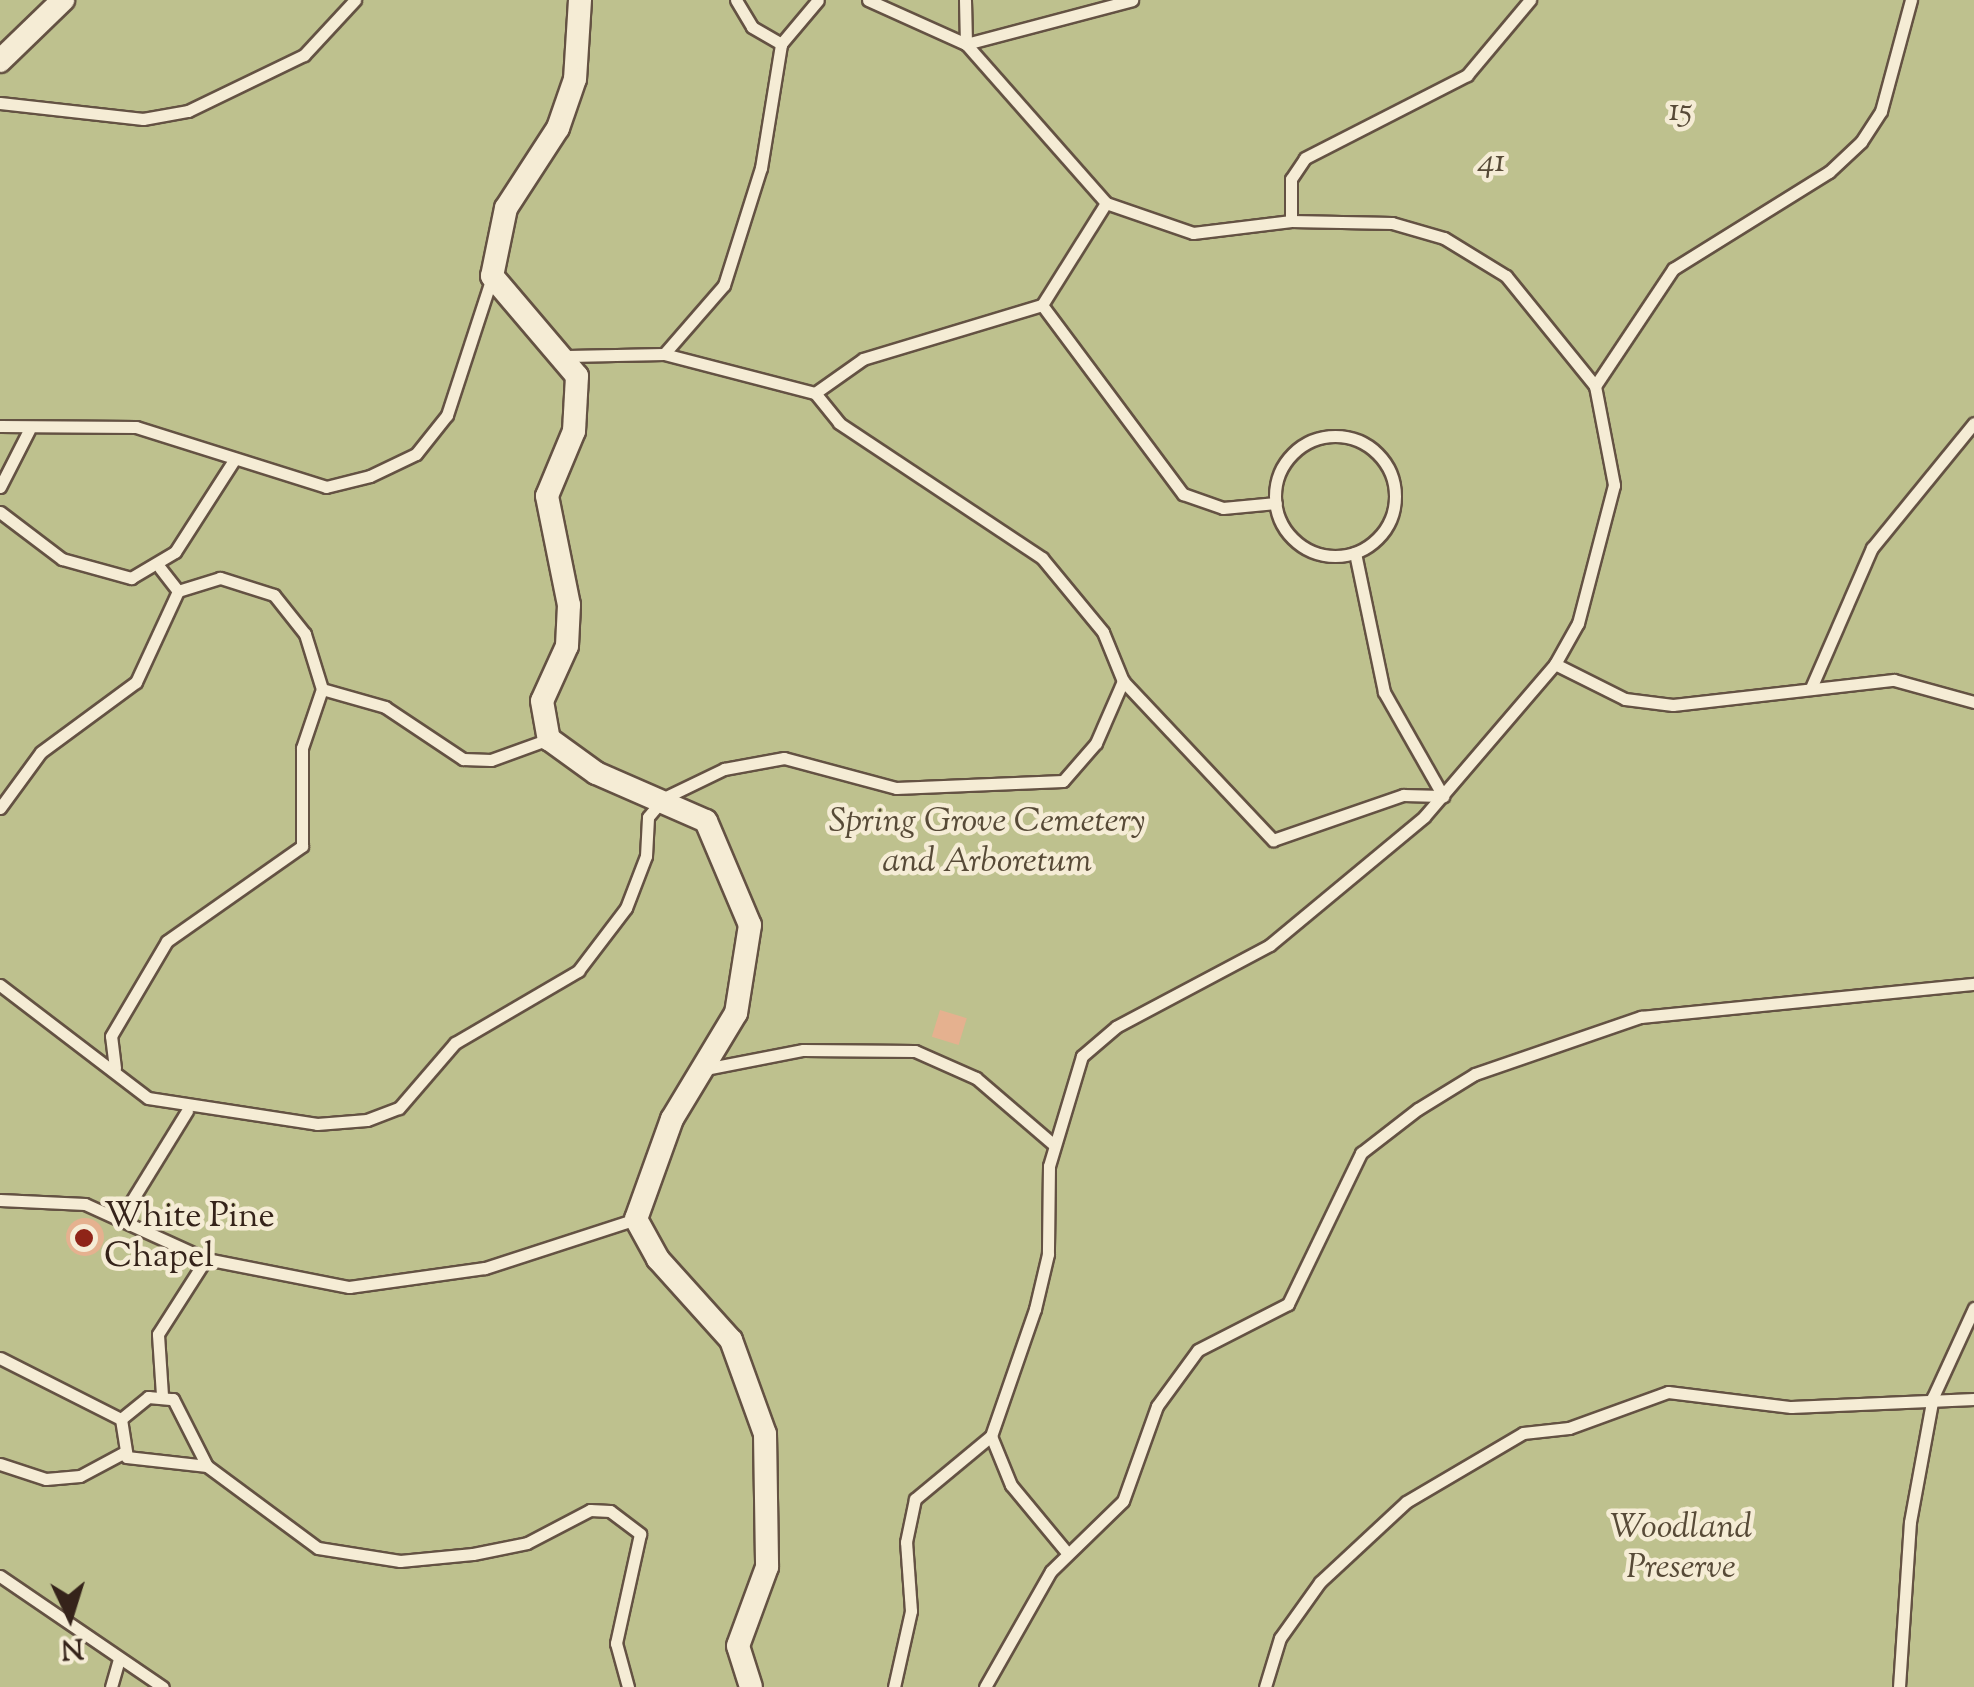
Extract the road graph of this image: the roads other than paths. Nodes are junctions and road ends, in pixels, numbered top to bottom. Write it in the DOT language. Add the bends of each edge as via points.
graph roads {
  1 [pos="63,0"];
  2 [pos="355,0"];
  3 [pos="580,0"];
  4 [pos="736,0"];
  5 [pos="818,0"];
  6 [pos="868,0"];
  7 [pos="965,0"];
  8 [pos="1132,0"];
  9 [pos="1530,0"];
  10 [pos="1908,1"];
  11 [pos="781,44"];
  12 [pos="966,44"];
  13 [pos="0,61"];
  14 [pos="0,102"];
  15 [pos="1106,204"];
  16 [pos="1292,221"];
  17 [pos="492,276"];
  18 [pos="1042,304"];
  19 [pos="664,354"];
  20 [pos="568,356"];
  21 [pos="1595,386"];
  22 [pos="816,393"];
  23 [pos="1974,423"];
  24 [pos="0,426"];
  25 [pos="30,430"];
  26 [pos="234,460"];
  27 [pos="0,487"];
  28 [pos="1276,504"];
  29 [pos="0,512"];
  30 [pos="1354,553"];
  31 [pos="160,568"];
  32 [pos="178,591"];
  33 [pos="1556,664"];
  34 [pos="1123,680"];
  35 [pos="1810,688"];
  36 [pos="322,689"];
  37 [pos="1974,702"];
  38 [pos="549,739"];
  39 [pos="1443,796"];
  40 [pos="664,798"];
  41 [pos="0,808"];
  42 [pos="1974,984"];
  43 [pos="0,985"];
  44 [pos="115,1068"];
  45 [pos="703,1069"];
  46 [pos="186,1111"];
  47 [pos="1053,1144"];
  48 [pos="0,1200"];
  49 [pos="123,1214"];
  50 [pos="636,1218"];
  51 [pos="206,1259"];
  52 [pos="1974,1308"];
  53 [pos="0,1358"];
  54 [pos="162,1395"];
  55 [pos="1933,1398"];
  56 [pos="1974,1399"];
  57 [pos="121,1418"];
  58 [pos="991,1436"];
  59 [pos="123,1453"];
  60 [pos="0,1464"];
  61 [pos="207,1466"];
  62 [pos="1068,1554"];
  63 [pos="0,1576"];
  64 [pos="119,1659"];
  65 [pos="111,1687"];
  66 [pos="163,1687"];
  67 [pos="628,1687"];
  68 [pos="751,1687"];
  69 [pos="894,1687"];
  70 [pos="985,1687"];
  71 [pos="1264,1687"];
  72 [pos="1898,1687"];
  1 -- 13 [label="street"];
  2 -- 14 [label="lane" via="304,55 188,111 143,118"];
  3 -- 17 [label="street" via="575,79 558,128 506,208"];
  4 -- 11 [label="lane" via="752,26"];
  5 -- 11 [label="lane"];
  6 -- 12 [label="lane"];
  7 -- 12 [label="lane"];
  8 -- 12 [label="lane"];
  9 -- 16 [label="lane" via="1468,75 1306,158 1291,179"];
  10 -- 21 [label="lane" via="1882,111 1861,142 1673,269"];
  11 -- 19 [label="lane" via="761,168 724,285"];
  12 -- 15 [label="lane"];
  15 -- 16 [label="lane" via="1194,234"];
  15 -- 18 [label="lane"];
  16 -- 21 [label="lane" via="1392,223 1444,238 1506,276"];
  17 -- 20 [label="street"];
  17 -- 26 [label="lane" via="467,374 416,454 326,488"];
  18 -- 22 [label="lane" via="863,359"];
  18 -- 28 [label="lane" via="1183,494 1222,508"];
  19 -- 20 [label="lane"];
  19 -- 22 [label="lane"];
  20 -- 38 [label="street" via="578,401 547,496 569,605 567,646 542,701"];
  21 -- 33 [label="lane" via="1614,485 1584,605"];
  22 -- 34 [label="lane" via="839,422 1042,558 1103,632"];
  23 -- 35 [label="lane" via="1872,548"];
  24 -- 25 [label="lane"];
  25 -- 26 [label="lane" via="136,427"];
  25 -- 27 [label="lane"];
  26 -- 31 [label="lane"];
  28 -- 30 [label="lane" via="1300,545"];
  28 -- 30 [label="lane" via="1278,478 1300,447 1338,436 1375,451 1388,468 1394,508 1373,543"];
  29 -- 31 [label="lane" via="91,573 131,578"];
  30 -- 39 [label="lane" via="1384,692"];
  31 -- 32 [label="lane"];
  32 -- 36 [label="lane" via="220,578 274,594 305,634"];
  32 -- 41 [label="lane" via="136,682 42,752"];
  33 -- 35 [label="lane" via="1624,698 1673,705"];
  33 -- 39 [label="lane"];
  34 -- 39 [label="lane" via="1273,840 1403,795"];
  34 -- 40 [label="lane" via="1096,743 1063,781 896,788 784,758 724,769"];
  35 -- 37 [label="lane" via="1894,680"];
  36 -- 38 [label="lane" via="385,707 462,760 491,760"];
  36 -- 44 [label="lane" via="302,748 302,846 167,941 112,1036"];
  38 -- 40 [label="street" via="596,773"];
  39 -- 47 [label="lane" via="1352,885 1270,945 1116,1028 1082,1056"];
  40 -- 45 [label="street" via="706,822 750,925 736,1014"];
  40 -- 46 [label="lane" via="648,816 646,856 626,908 578,971 455,1043 400,1108 317,1124"];
  42 -- 62 [label="lane" via="1642,1017 1476,1074 1418,1109 1362,1153 1288,1304 1198,1350 1157,1406 1122,1501"];
  43 -- 44 [label="lane"];
  44 -- 46 [label="lane" via="148,1098"];
  45 -- 47 [label="lane" via="803,1050 915,1051 976,1078"];
  45 -- 50 [label="street" via="672,1118"];
  46 -- 49 [label="lane"];
  47 -- 58 [label="lane" via="1048,1254"];
  48 -- 49 [label="lane"];
  49 -- 51 [label="lane"];
  50 -- 51 [label="lane" via="546,1251 408,1282 348,1287"];
  50 -- 68 [label="street" via="658,1258 732,1340 765,1434 769,1552 738,1646"];
  51 -- 54 [label="lane" via="158,1334"];
  52 -- 55 [label="lane"];
  53 -- 57 [label="lane"];
  54 -- 57 [label="lane"];
  54 -- 61 [label="lane" via="184,1410"];
  55 -- 56 [label="lane"];
  55 -- 71 [label="lane" via="1790,1408 1668,1392 1569,1428 1523,1433 1406,1502 1320,1582 1280,1638"];
  55 -- 72 [label="lane" via="1910,1522"];
  57 -- 59 [label="lane"];
  58 -- 62 [label="lane" via="1012,1485"];
  58 -- 69 [label="lane" via="915,1499 906,1542 911,1611"];
  59 -- 60 [label="lane" via="80,1476 46,1479"];
  59 -- 61 [label="lane"];
  61 -- 67 [label="lane" via="318,1548 400,1561 527,1543 590,1510 628,1520 641,1555 616,1643"];
  62 -- 70 [label="lane"];
  63 -- 64 [label="lane"];
  64 -- 65 [label="lane"];
  64 -- 66 [label="lane"];
}
